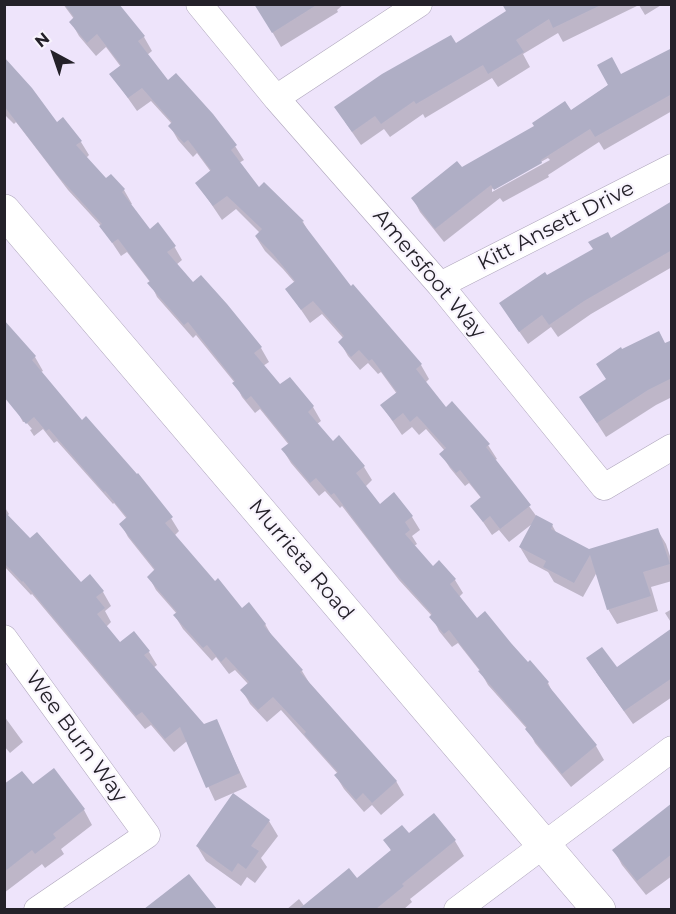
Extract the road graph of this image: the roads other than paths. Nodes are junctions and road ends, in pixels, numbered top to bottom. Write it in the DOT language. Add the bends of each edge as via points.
graph roads {
  1 [pos="199,4"];
  2 [pos="419,4"];
  3 [pos="276,98"];
  4 [pos="672,167"];
  5 [pos="4,211"];
  6 [pos="440,285"];
  7 [pos="672,447"];
  8 [pos="4,638"];
  9 [pos="672,749"];
  10 [pos="543,844"];
  11 [pos="37,909"];
  12 [pos="457,909"];
  13 [pos="599,909"];
  1 -- 3 [label="street, Amersfoot Way"];
  2 -- 3 [label="street"];
  3 -- 6 [label="street, Amersfoot Way"];
  4 -- 6 [label="street, Kitt Ansett Drive"];
  5 -- 10 [label="main road, Murrieta Road"];
  6 -- 7 [label="street, Amersfoot Way" via="604,487"];
  8 -- 11 [label="street, Wee Burn Way" via="147,836"];
  9 -- 10 [label="street"];
  10 -- 12 [label="street"];
  10 -- 13 [label="main road, Murrieta Road"];
}
